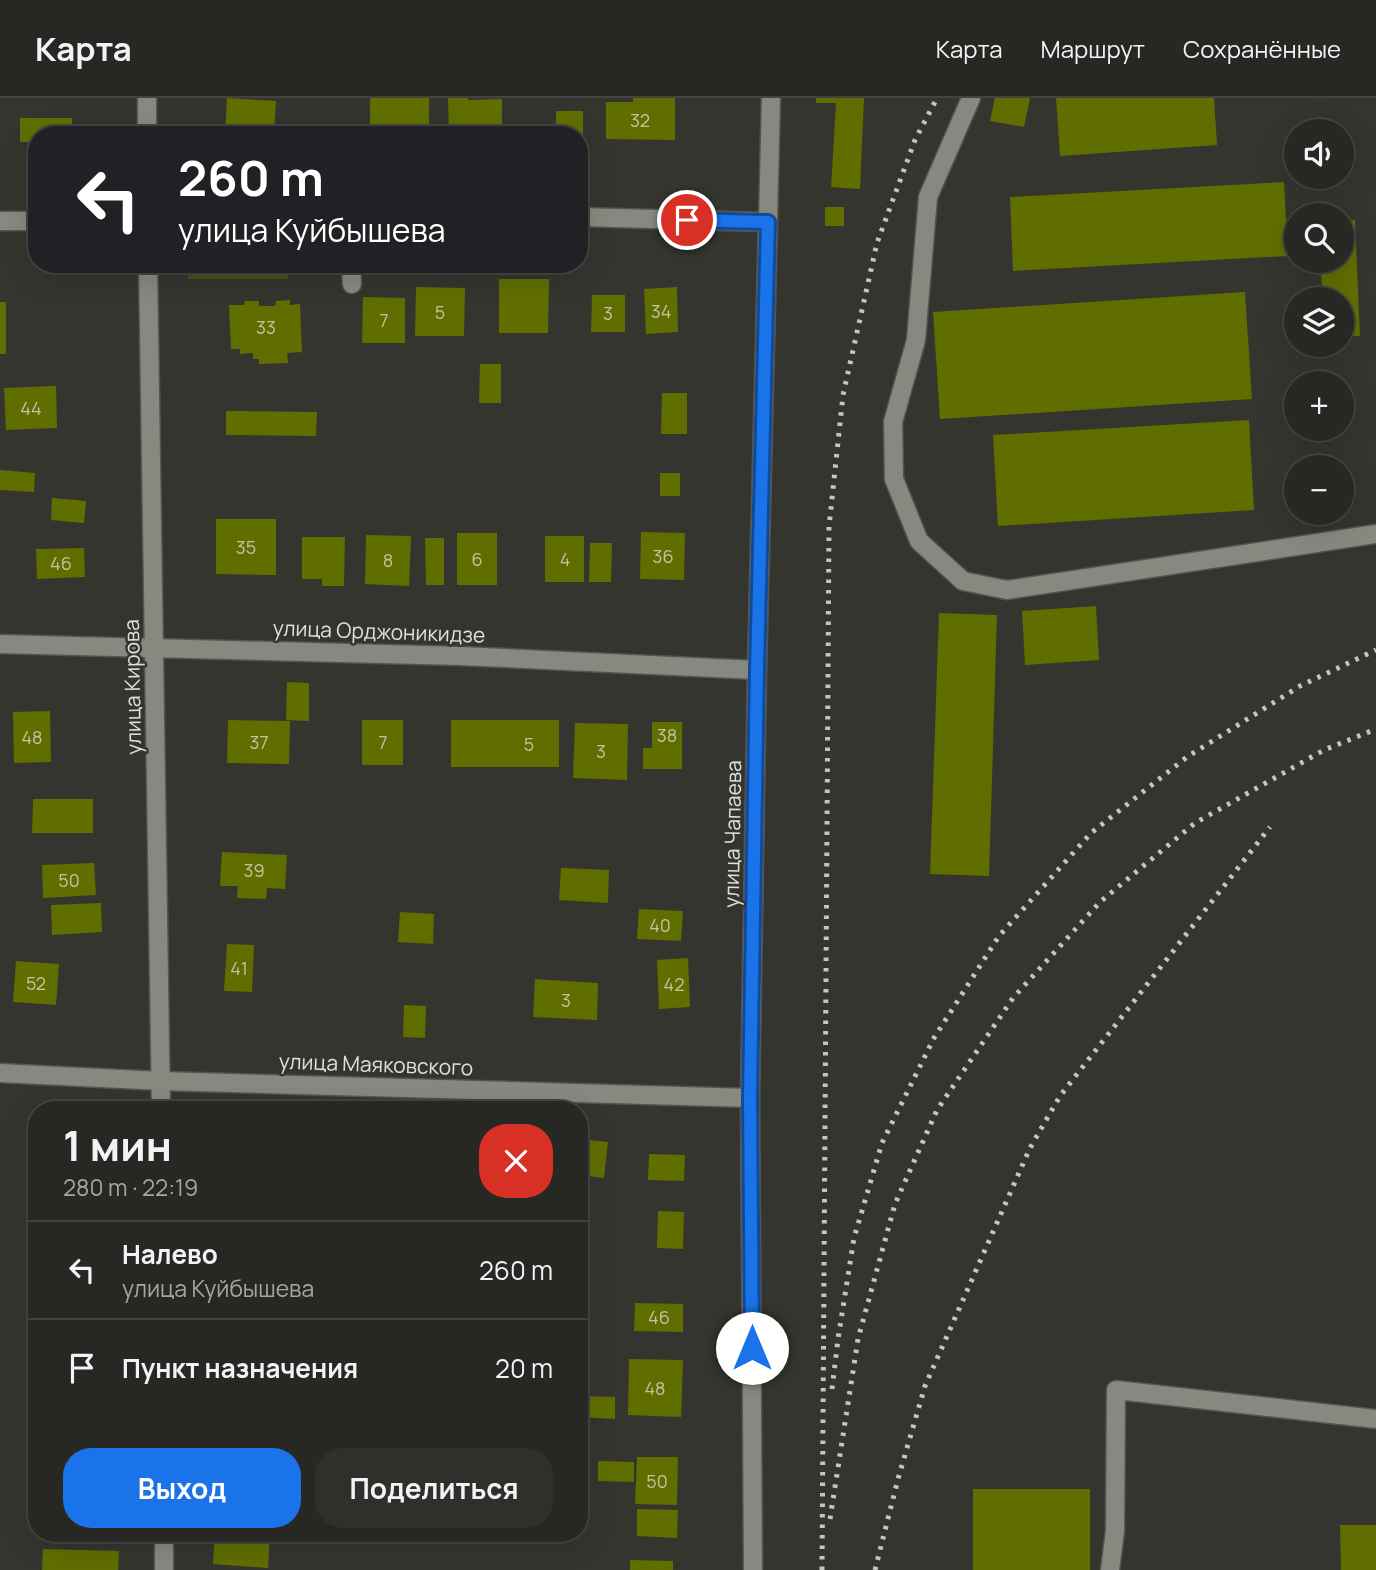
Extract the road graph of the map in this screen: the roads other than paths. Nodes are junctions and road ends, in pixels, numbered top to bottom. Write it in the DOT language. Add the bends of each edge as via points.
graph roads {
  1 [pos="147,98"];
  2 [pos="771,98"];
  3 [pos="971,98"];
  4 [pos="147,126"];
  5 [pos="588,217"];
  6 [pos="0,221"];
  7 [pos="28,222"];
  8 [pos="768,222"];
  9 [pos="148,273"];
  10 [pos="351,273"];
  11 [pos="352,284"];
  12 [pos="1376,534"];
  13 [pos="0,644"];
  14 [pos="155,647"];
  15 [pos="757,670"];
  16 [pos="0,1073"];
  17 [pos="161,1081"];
  18 [pos="750,1098"];
  19 [pos="161,1101"];
  20 [pos="1376,1419"];
  21 [pos="164,1542"];
  22 [pos="164,1570"];
  23 [pos="753,1570"];
  24 [pos="1110,1570"];
  1 -- 4 [label="street"];
  2 -- 8 [label="street, улица Чапаева"];
  3 -- 12 [label="street" via="928,197 916,340 893,422 894,479 919,541 963,581 1007,590"];
  5 -- 8 [label="street"];
  6 -- 7 [label="street"];
  8 -- 15 [label="street, улица Чапаева"];
  9 -- 14 [label="street, улица Кирова"];
  10 -- 11 [label="street"];
  13 -- 14 [label="street, улица Орджоникидзе"];
  14 -- 15 [label="street, улица Орджоникидзе"];
  14 -- 17 [label="street, улица Кирова"];
  15 -- 18 [label="street, улица Чапаева"];
  16 -- 17 [label="street, улица Маяковского"];
  17 -- 18 [label="street, улица Маяковского"];
  17 -- 19 [label="street, улица Кирова"];
  18 -- 23 [label="street, улица Чапаева"];
  20 -- 24 [label="street" via="1116,1390 1115,1531"];
  21 -- 22 [label="street"];
}
